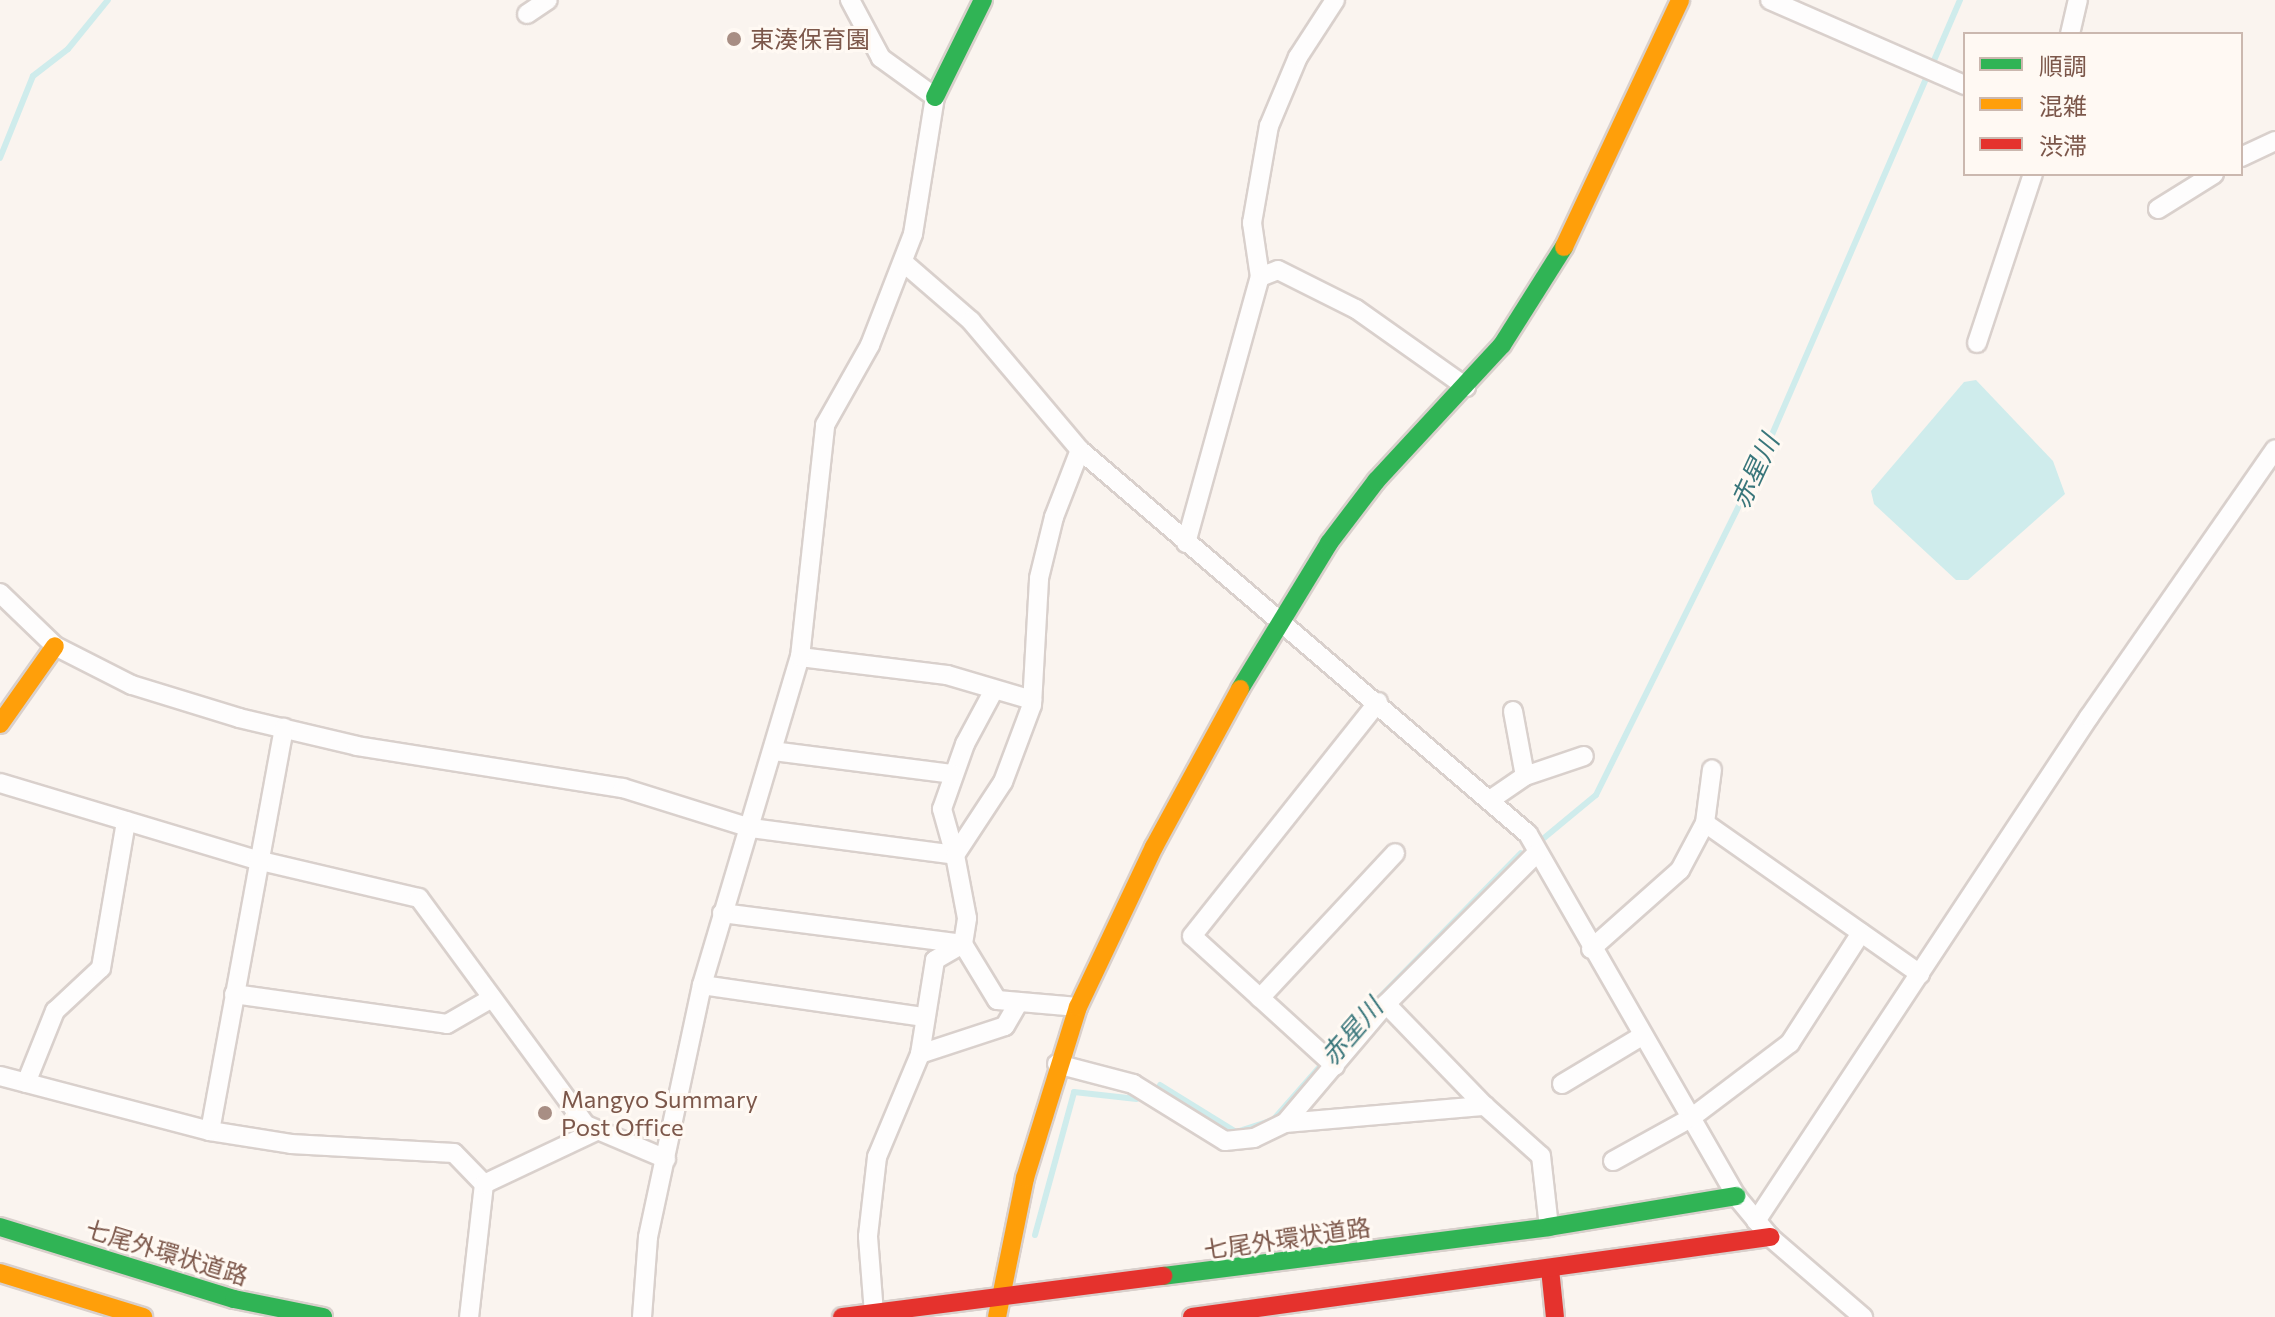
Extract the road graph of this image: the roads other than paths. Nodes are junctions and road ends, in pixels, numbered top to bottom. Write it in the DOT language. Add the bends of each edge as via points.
graph roads {
  1 [pos="548,0"];
  2 [pos="850,0"];
  3 [pos="983,0"];
  4 [pos="1335,0"];
  5 [pos="1680,0"];
  6 [pos="1770,0"];
  7 [pos="2078,0"];
  8 [pos="527,14"];
  9 [pos="2070,32"];
  10 [pos="1963,84"];
  11 [pos="935,97"];
  12 [pos="2275,141"];
  13 [pos="2243,156"];
  14 [pos="2032,176"];
  15 [pos="2211,176"];
  16 [pos="2158,209"];
  17 [pos="903,262"];
  18 [pos="1260,277"];
  19 [pos="1977,343"];
  20 [pos="1466,387"];
  21 [pos="1080,450"];
  22 [pos="2273,457"];
  23 [pos="1186,543"];
  24 [pos="0,593"];
  25 [pos="1277,621"];
  26 [pos="55,646"];
  27 [pos="800,657"];
  28 [pos="994,690"];
  29 [pos="1032,700"];
  30 [pos="1378,702"];
  31 [pos="1513,711"];
  32 [pos="0,724"];
  33 [pos="284,728"];
  34 [pos="773,751"];
  35 [pos="1584,756"];
  36 [pos="1712,769"];
  37 [pos="953,774"];
  38 [pos="1525,776"];
  39 [pos="0,783"];
  40 [pos="1490,800"];
  41 [pos="126,821"];
  42 [pos="1705,823"];
  43 [pos="751,828"];
  44 [pos="1395,853"];
  45 [pos="1536,854"];
  46 [pos="955,855"];
  47 [pos="257,860"];
  48 [pos="722,913"];
  49 [pos="1861,933"];
  50 [pos="963,944"];
  51 [pos="1591,949"];
  52 [pos="1920,974"];
  53 [pos="702,985"];
  54 [pos="234,994"];
  55 [pos="492,998"];
  56 [pos="1260,998"];
  57 [pos="1386,1004"];
  58 [pos="1017,1005"];
  59 [pos="1078,1007"];
  60 [pos="923,1017"];
  61 [pos="1642,1036"];
  62 [pos="920,1054"];
  63 [pos="1057,1064"];
  64 [pos="1335,1066"];
  65 [pos="0,1076"];
  66 [pos="26,1083"];
  67 [pos="1562,1084"];
  68 [pos="1485,1106"];
  69 [pos="1691,1118"];
  70 [pos="1285,1123"];
  71 [pos="598,1130"];
  72 [pos="210,1131"];
  73 [pos="666,1159"];
  74 [pos="1613,1161"];
  75 [pos="484,1184"];
  76 [pos="1736,1196"];
  77 [pos="1756,1221"];
  78 [pos="0,1227"];
  79 [pos="1549,1227"];
  80 [pos="1770,1237"];
  81 [pos="1550,1269"];
  82 [pos="0,1273"];
  83 [pos="999,1308"];
  84 [pos="874,1313"];
  85 [pos="143,1317"];
  86 [pos="323,1317"];
  87 [pos="469,1317"];
  88 [pos="642,1317"];
  89 [pos="842,1317"];
  90 [pos="1192,1317"];
  91 [pos="1555,1317"];
  92 [pos="1863,1317"];
  1 -- 8 [label="street"];
  2 -- 11 [label="street" via="881,58"];
  3 -- 11 [label="street"];
  4 -- 18 [label="street" via="1298,57 1269,126 1252,223"];
  5 -- 20 [label="street" via="1588,202 1543,285"];
  6 -- 10 [label="street"];
  7 -- 9 [label="street"];
  11 -- 17 [label="street" via="913,234"];
  12 -- 13 [label="street"];
  14 -- 19 [label="street"];
  15 -- 16 [label="street"];
  17 -- 21 [label="street" via="971,321"];
  17 -- 27 [label="street" via="870,345 825,425"];
  18 -- 20 [label="street" via="1278,270 1356,309"];
  18 -- 23 [label="street"];
  20 -- 25 [label="street" via="1376,481"];
  21 -- 23 [label="street"];
  21 -- 29 [label="street" via="1054,517 1039,578"];
  22 -- 52 [label="street" via="2089,717"];
  23 -- 25 [label="street"];
  24 -- 26 [label="street"];
  25 -- 30 [label="street"];
  25 -- 59 [label="street" via="1154,847"];
  26 -- 32 [label="street"];
  26 -- 33 [label="street" via="132,685"];
  27 -- 28 [label="street" via="947,675"];
  27 -- 34 [label="street"];
  28 -- 29 [label="street"];
  28 -- 37 [label="street"];
  29 -- 46 [label="street" via="1003,782"];
  30 -- 40 [label="street"];
  30 -- 56 [label="street" via="1192,936"];
  31 -- 38 [label="street"];
  33 -- 43 [label="street" via="357,746 623,788"];
  33 -- 47 [label="street"];
  34 -- 37 [label="street"];
  34 -- 43 [label="street"];
  35 -- 38 [label="street"];
  36 -- 42 [label="street"];
  37 -- 46 [label="street" via="942,809"];
  38 -- 40 [label="street"];
  39 -- 41 [label="street"];
  40 -- 45 [label="street" via="1528,834"];
  41 -- 47 [label="street"];
  41 -- 66 [label="street" via="101,968 55,1011"];
  42 -- 49 [label="street"];
  42 -- 51 [label="street" via="1680,870"];
  43 -- 46 [label="street"];
  43 -- 48 [label="street"];
  44 -- 56 [label="street"];
  45 -- 51 [label="street"];
  45 -- 57 [label="street"];
  46 -- 50 [label="street" via="967,918"];
  47 -- 54 [label="street"];
  47 -- 55 [label="street" via="419,898"];
  48 -- 50 [label="street"];
  48 -- 53 [label="street"];
  49 -- 52 [label="street"];
  49 -- 69 [label="street" via="1790,1043"];
  50 -- 58 [label="street" via="997,1000"];
  50 -- 60 [label="street" via="935,960"];
  51 -- 61 [label="street"];
  52 -- 77 [label="street"];
  53 -- 60 [label="street"];
  53 -- 73 [label="street"];
  54 -- 55 [label="street" via="447,1024"];
  54 -- 72 [label="street"];
  55 -- 71 [label="street" via="586,1125"];
  56 -- 64 [label="street"];
  57 -- 64 [label="street"];
  57 -- 68 [label="street"];
  58 -- 59 [label="street"];
  58 -- 62 [label="street" via="1005,1026"];
  59 -- 63 [label="street"];
  60 -- 62 [label="street"];
  61 -- 67 [label="street"];
  61 -- 69 [label="street"];
  62 -- 84 [label="street" via="877,1157 868,1236"];
  63 -- 70 [label="street" via="1133,1084 1225,1141 1254,1138"];
  63 -- 83 [label="street" via="1025,1178"];
  64 -- 70 [label="street"];
  65 -- 66 [label="street"];
  66 -- 72 [label="street"];
  68 -- 70 [label="street"];
  68 -- 79 [label="street" via="1541,1156"];
  69 -- 74 [label="street"];
  69 -- 76 [label="street"];
  71 -- 73 [label="street"];
  71 -- 75 [label="street"];
  72 -- 75 [label="street" via="291,1144 454,1153"];
  73 -- 88 [label="street" via="648,1237"];
  75 -- 87 [label="street"];
  76 -- 77 [label="street"];
  76 -- 79 [label="street, 七尾外環状道路"];
  77 -- 80 [label="street"];
  78 -- 86 [label="street, 七尾外環状道路" via="234,1299"];
  79 -- 83 [label="street, 七尾外環状道路"];
  80 -- 81 [label="street"];
  80 -- 92 [label="street"];
  81 -- 90 [label="street"];
  81 -- 91 [label="street"];
  82 -- 85 [label="street"];
  83 -- 84 [label="street, 七尾外環状道路"];
  84 -- 89 [label="street, 七尾外環状道路"];
}
